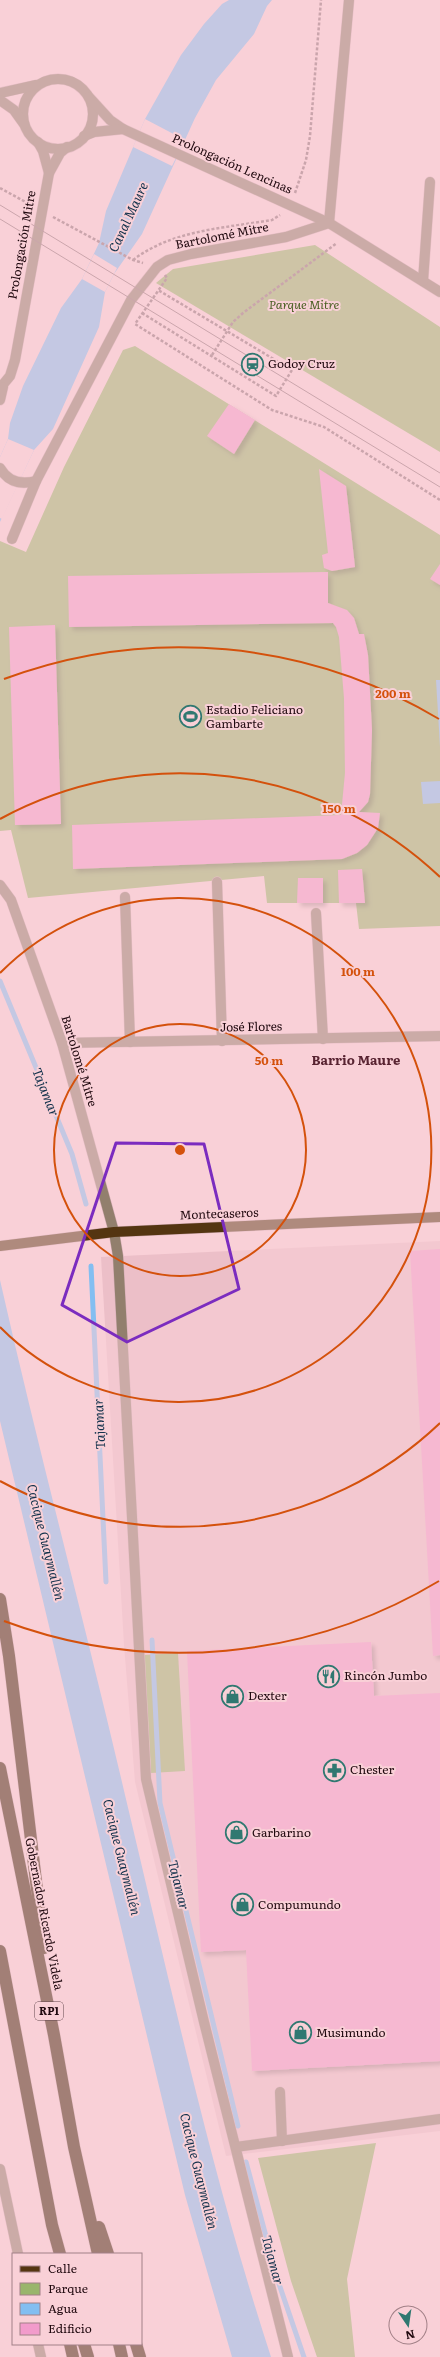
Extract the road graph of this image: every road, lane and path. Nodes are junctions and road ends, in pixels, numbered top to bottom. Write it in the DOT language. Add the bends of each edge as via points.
graph roads {
  1 [pos="321,0"];
  2 [pos="349,0"];
  3 [pos="40,84"];
  4 [pos="0,93"];
  5 [pos="89,97"];
  6 [pos="0,100"];
  7 [pos="25,126"];
  8 [pos="123,129"];
  9 [pos="84,136"];
  10 [pos="38,142"];
  11 [pos="67,147"];
  12 [pos="49,173"];
  13 [pos="430,182"];
  14 [pos="290,204"];
  15 [pos="329,223"];
  16 [pos="349,235"];
  17 [pos="99,242"];
  18 [pos="133,260"];
  19 [pos="157,267"];
  20 [pos="144,281"];
  21 [pos="423,281"];
  22 [pos="159,290"];
  23 [pos="440,292"];
  24 [pos="129,305"];
  25 [pos="143,313"];
  26 [pos="228,331"];
  27 [pos="212,355"];
  28 [pos="1,388"];
  29 [pos="0,400"];
  30 [pos="0,468"];
  31 [pos="36,482"];
  32 [pos="440,500"];
  33 [pos="12,539"];
  34 [pos="217,882"];
  35 [pos="0,884"];
  36 [pos="125,897"];
  37 [pos="316,913"];
  38 [pos="440,1036"];
  39 [pos="323,1039"];
  40 [pos="222,1041"];
  41 [pos="130,1042"];
  42 [pos="62,1044"];
  43 [pos="440,1217"];
  44 [pos="114,1232"];
  45 [pos="0,1246"];
  46 [pos="0,1599"];
  47 [pos="0,1768"];
  48 [pos="0,1951"];
  49 [pos="0,1982"];
  50 [pos="54,2035"];
  51 [pos="280,2092"];
  52 [pos="30,2107"];
  53 [pos="440,2119"];
  54 [pos="282,2140"];
  55 [pos="74,2147"];
  56 [pos="236,2147"];
  57 [pos="0,2169"];
  58 [pos="52,2225"];
  59 [pos="18,2253"];
  60 [pos="56,2253"];
  61 [pos="60,2253"];
  62 [pos="98,2253"];
  63 [pos="108,2253"];
  64 [pos="38,2345"];
  65 [pos="70,2345"];
  66 [pos="84,2345"];
  67 [pos="118,2345"];
  68 [pos="136,2345"];
  69 [pos="40,2357"];
  70 [pos="73,2357"];
  71 [pos="88,2357"];
  72 [pos="122,2357"];
  73 [pos="140,2357"];
  74 [pos="288,2357"];
  1 -- 14 [label="path" via="310,136 300,182"];
  2 -- 15 [label="street"];
  3 -- 4 [label="street"];
  3 -- 5 [label="street" via="58,79 67,80 76,84"];
  3 -- 7 [label="street" via="27,97 23,116"];
  5 -- 8 [label="street, Prolongación Lencinas" via="110,120"];
  5 -- 9 [label="street" via="92,117"];
  6 -- 7 [label="street" via="14,110"];
  7 -- 10 [label="street"];
  8 -- 9 [label="street, Prolongación Lencinas" via="94,132"];
  8 -- 14 [label="street, Prolongación Lencinas"];
  9 -- 11 [label="street"];
  10 -- 11 [label="street" via="47,147"];
  10 -- 12 [label="street"];
  11 -- 12 [label="street" via="60,152"];
  12 -- 28 [label="street, Prolongación Mitre" via="15,360 10,376"];
  13 -- 21 [label="street"];
  14 -- 15 [label="street, Prolongación Lencinas"];
  14 -- 18 [label="path" via="282,214 272,220 174,238 149,248"];
  15 -- 16 [label="street, Prolongación Lencinas"];
  15 -- 19 [label="street, Bartolomé Mitre" via="286,237 191,254 168,260"];
  16 -- 21 [label="street, Prolongación Lencinas"];
  16 -- 26 [label="path" via="243,313"];
  17 -- 18 [label="path"];
  18 -- 19 [label="path"];
  19 -- 20 [label="street, Bartolomé Mitre"];
  19 -- 22 [label="path" via="167,278"];
  20 -- 22 [label="path"];
  20 -- 24 [label="street, Bartolomé Mitre"];
  21 -- 23 [label="street, Prolongación Lencinas"];
  22 -- 25 [label="path"];
  22 -- 26 [label="path"];
  24 -- 25 [label="path"];
  24 -- 31 [label="street, Bartolomé Mitre"];
  25 -- 27 [label="path"];
  25 -- 32 [label="path" via="135,324 272,410 324,427"];
  26 -- 27 [label="path"];
  26 -- 27 [label="path" via="292,370 276,396 215,360"];
  28 -- 29 [label="street, Prolongación Mitre"];
  30 -- 31 [label="street" via="7,476 18,482"];
  31 -- 33 [label="street, Bartolomé Mitre"];
  34 -- 40 [label="street"];
  35 -- 42 [label="street, Bartolomé Mitre" via="11,900"];
  36 -- 41 [label="street"];
  37 -- 39 [label="street"];
  38 -- 39 [label="street, José Flores"];
  39 -- 40 [label="street, José Flores"];
  40 -- 41 [label="street, José Flores"];
  41 -- 42 [label="street, José Flores"];
  42 -- 44 [label="street, Bartolomé Mitre"];
  43 -- 44 [label="main road, Montecaseros"];
  44 -- 45 [label="main road, Montecaseros"];
  44 -- 56 [label="street, Bartolomé Mitre" via="118,1256 146,1779"];
  46 -- 50 [label="highway"];
  47 -- 50 [label="highway, Gobernador Ricardo Videla / RP1"];
  48 -- 52 [label="highway"];
  49 -- 52 [label="highway"];
  50 -- 55 [label="highway, Gobernador Ricardo Videla / RP1"];
  51 -- 54 [label="street"];
  52 -- 58 [label="highway"];
  53 -- 54 [label="street"];
  54 -- 56 [label="street"];
  55 -- 62 [label="highway, Gobernador Ricardo Videla / RP1"];
  55 -- 63 [label="highway"];
  56 -- 74 [label="street, Bartolomé Mitre"];
  57 -- 59 [label="street"];
  58 -- 60 [label="highway"];
  58 -- 61 [label="highway"];
  64 -- 69 [label="street"];
  65 -- 70 [label="highway"];
  66 -- 71 [label="highway"];
  67 -- 72 [label="highway"];
  68 -- 73 [label="highway"];
}
